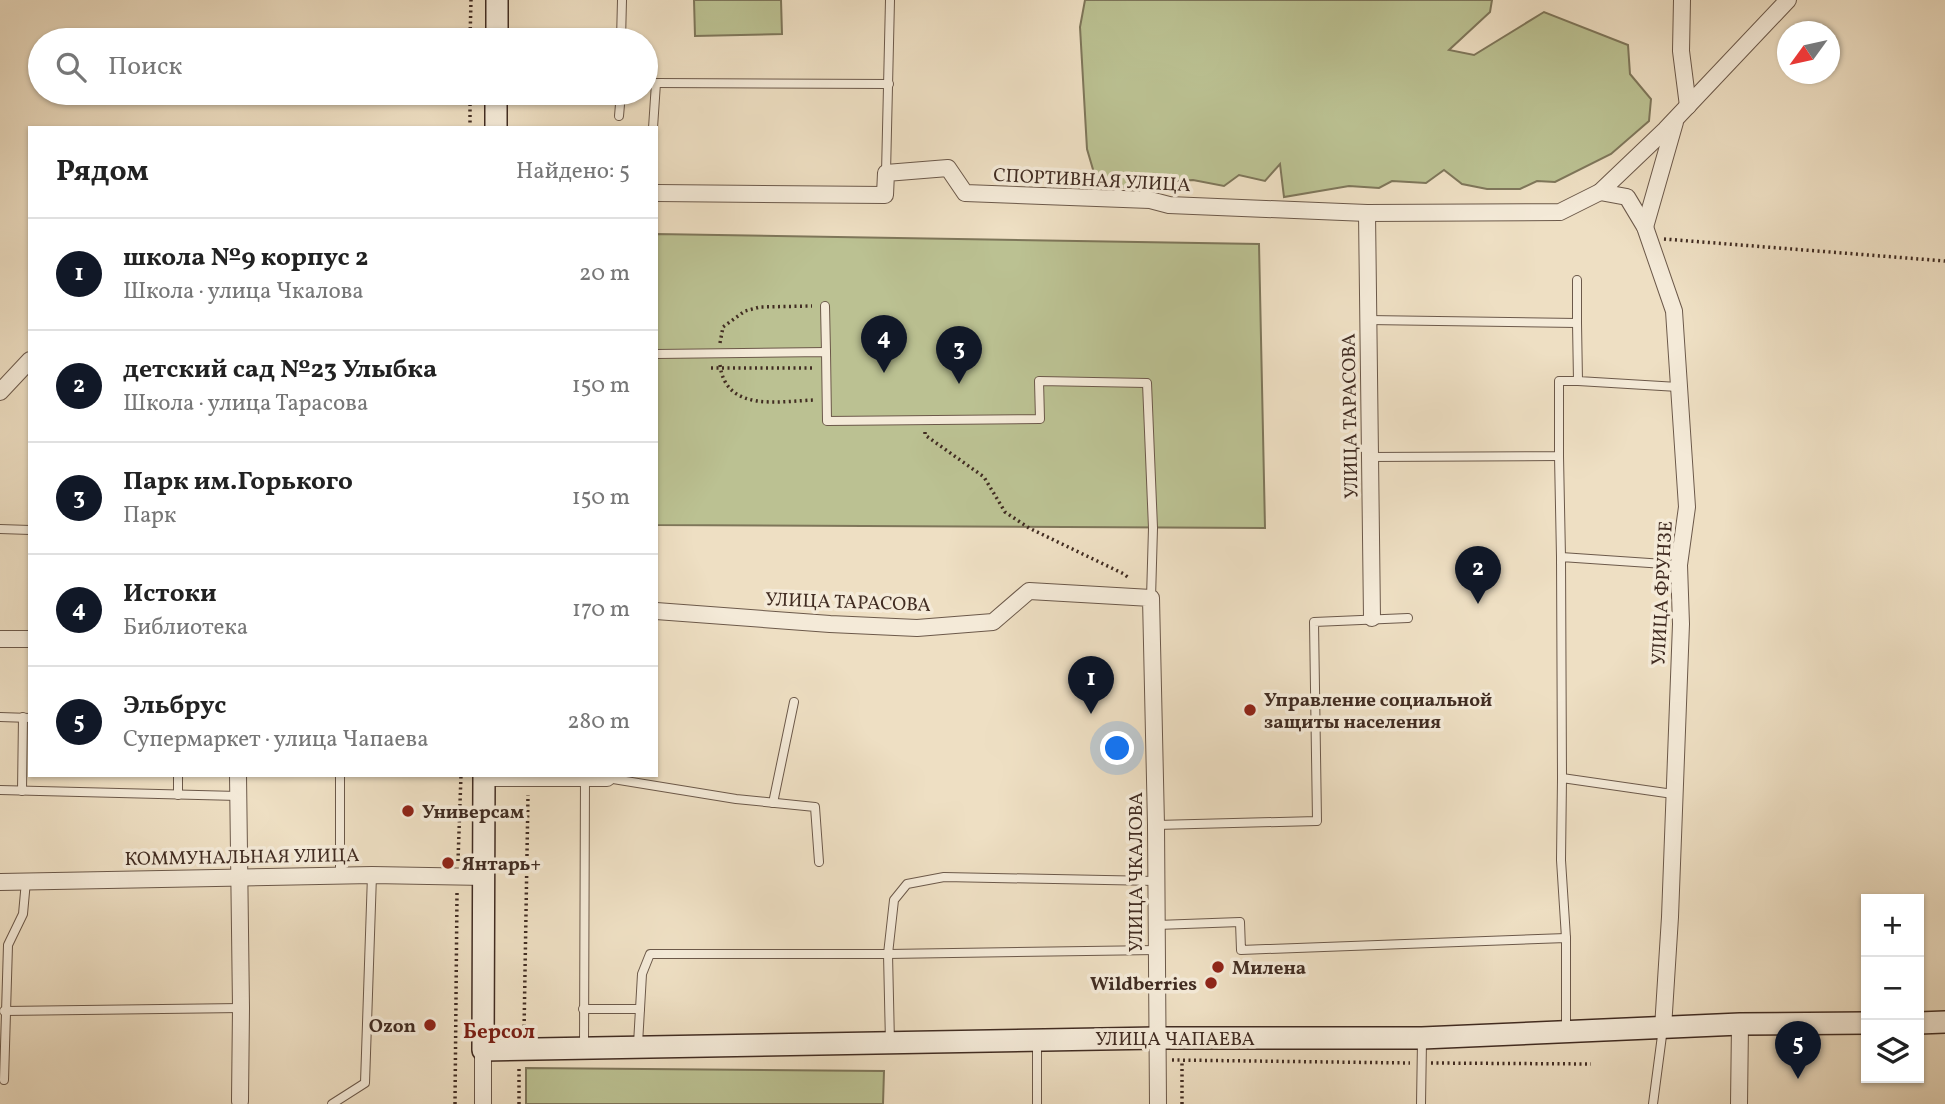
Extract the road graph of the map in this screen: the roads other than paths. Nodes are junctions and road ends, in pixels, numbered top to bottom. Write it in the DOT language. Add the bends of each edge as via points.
graph roads {
  1 [pos="497,0"];
  2 [pos="622,0"];
  3 [pos="890,0"];
  4 [pos="1682,0"];
  5 [pos="1788,0"];
  6 [pos="497,28"];
  7 [pos="621,28"];
  8 [pos="658,83"];
  9 [pos="889,84"];
  10 [pos="496,105"];
  11 [pos="620,105"];
  12 [pos="655,105"];
  13 [pos="1682,112"];
  14 [pos="619,116"];
  15 [pos="496,126"];
  16 [pos="653,126"];
  17 [pos="886,173"];
  18 [pos="1600,192"];
  19 [pos="658,193"];
  20 [pos="1367,213"];
  21 [pos="1646,232"];
  22 [pos="1577,280"];
  23 [pos="825,306"];
  24 [pos="1368,320"];
  25 [pos="1577,323"];
  26 [pos="827,352"];
  27 [pos="658,354"];
  28 [pos="28,362"];
  29 [pos="1578,381"];
  30 [pos="1678,387"];
  31 [pos="0,392"];
  32 [pos="1559,456"];
  33 [pos="1370,457"];
  34 [pos="0,529"];
  35 [pos="28,530"];
  36 [pos="1562,557"];
  37 [pos="1679,565"];
  38 [pos="1151,598"];
  39 [pos="658,611"];
  40 [pos="1372,618"];
  41 [pos="1408,618"];
  42 [pos="0,639"];
  43 [pos="28,639"];
  44 [pos="794,702"];
  45 [pos="0,717"];
  46 [pos="26,717"];
  47 [pos="178,777"];
  48 [pos="239,777"];
  49 [pos="340,777"];
  50 [pos="484,777"];
  51 [pos="584,777"];
  52 [pos="607,777"];
  53 [pos="1562,778"];
  54 [pos="0,790"];
  55 [pos="22,790"];
  56 [pos="1674,794"];
  57 [pos="178,795"];
  58 [pos="238,796"];
  59 [pos="772,803"];
  60 [pos="1156,825"];
  61 [pos="819,862"];
  62 [pos="0,873"];
  63 [pos="372,874"];
  64 [pos="340,875"];
  65 [pos="238,877"];
  66 [pos="485,877"];
  67 [pos="26,881"];
  68 [pos="1156,881"];
  69 [pos="0,882"];
  70 [pos="1157,925"];
  71 [pos="1566,938"];
  72 [pos="1157,950"];
  73 [pos="888,954"];
  74 [pos="241,1008"];
  75 [pos="583,1009"];
  76 [pos="640,1009"];
  77 [pos="4,1011"];
  78 [pos="1945,1022"];
  79 [pos="1861,1023"];
  80 [pos="1924,1023"];
  81 [pos="1740,1024"];
  82 [pos="1663,1028"];
  83 [pos="1566,1032"];
  84 [pos="1157,1038"];
  85 [pos="1422,1038"];
  86 [pos="1037,1040"];
  87 [pos="890,1043"];
  88 [pos="638,1047"];
  89 [pos="584,1048"];
  90 [pos="483,1050"];
  91 [pos="4,1080"];
  92 [pos="240,1101"];
  93 [pos="332,1104"];
  94 [pos="483,1104"];
  95 [pos="1038,1104"];
  96 [pos="1158,1104"];
  97 [pos="1421,1104"];
  98 [pos="1653,1104"];
  99 [pos="1739,1104"];
  1 -- 6 [label="street"];
  2 -- 7 [label="lane"];
  3 -- 9 [label="lane"];
  4 -- 13 [label="street"];
  5 -- 13 [label="street"];
  8 -- 9 [label="lane"];
  9 -- 17 [label="lane"];
  10 -- 15 [label="street"];
  11 -- 14 [label="lane"];
  12 -- 16 [label="lane"];
  13 -- 18 [label="street"];
  13 -- 21 [label="street"];
  17 -- 19 [label="street" via="885,195"];
  17 -- 20 [label="street, СПОРТИВНАЯ УЛИЦА" via="948,168 965,193"];
  18 -- 20 [label="street, СПОРТИВНАЯ УЛИЦА" via="1560,212"];
  18 -- 21 [label="street, УЛИЦА ФРУНЗЕ" via="1627,197"];
  20 -- 24 [label="street, УЛИЦА ТАРАСОВА"];
  21 -- 30 [label="street, УЛИЦА ФРУНЗЕ" via="1674,311"];
  22 -- 25 [label="lane"];
  23 -- 26 [label="lane"];
  24 -- 25 [label="lane"];
  24 -- 33 [label="street, УЛИЦА ТАРАСОВА"];
  25 -- 29 [label="lane"];
  26 -- 27 [label="lane"];
  26 -- 38 [label="lane" via="827,421 1040,419 1039,381 1147,383"];
  28 -- 31 [label="street"];
  29 -- 30 [label="lane"];
  29 -- 32 [label="lane" via="1559,381"];
  30 -- 37 [label="street, УЛИЦА ФРУНЗЕ" via="1686,507"];
  32 -- 33 [label="lane"];
  32 -- 36 [label="lane"];
  33 -- 40 [label="street, УЛИЦА ТАРАСОВА"];
  34 -- 35 [label="lane"];
  36 -- 37 [label="lane"];
  36 -- 53 [label="lane"];
  37 -- 56 [label="street, УЛИЦА ФРУНЗЕ"];
  38 -- 39 [label="street, УЛИЦА ТАРАСОВА" via="1029,591 993,622 917,628"];
  38 -- 60 [label="street, УЛИЦА ЧКАЛОВА"];
  40 -- 41 [label="lane"];
  40 -- 60 [label="lane" via="1314,622 1317,821"];
  42 -- 43 [label="street"];
  44 -- 59 [label="lane"];
  45 -- 46 [label="lane"];
  46 -- 55 [label="lane"];
  47 -- 57 [label="lane"];
  48 -- 58 [label="street"];
  49 -- 64 [label="lane"];
  50 -- 51 [label="street"];
  50 -- 66 [label="street"];
  51 -- 52 [label="street"];
  51 -- 75 [label="lane"];
  52 -- 59 [label="lane"];
  53 -- 56 [label="lane"];
  53 -- 71 [label="lane"];
  54 -- 55 [label="lane"];
  55 -- 57 [label="lane"];
  56 -- 82 [label="street, УЛИЦА ФРУНЗЕ"];
  57 -- 58 [label="lane"];
  58 -- 65 [label="street"];
  59 -- 61 [label="lane" via="815,807"];
  60 -- 68 [label="street, УЛИЦА ЧКАЛОВА"];
  62 -- 67 [label="lane"];
  63 -- 64 [label="street, КОММУНАЛЬНАЯ УЛИЦА"];
  63 -- 66 [label="street, КОММУНАЛЬНАЯ УЛИЦА"];
  63 -- 93 [label="lane" via="365,1083"];
  64 -- 65 [label="street, КОММУНАЛЬНАЯ УЛИЦА"];
  65 -- 67 [label="street, КОММУНАЛЬНАЯ УЛИЦА"];
  65 -- 74 [label="street"];
  66 -- 90 [label="street"];
  67 -- 69 [label="street, КОММУНАЛЬНАЯ УЛИЦА"];
  67 -- 77 [label="lane" via="23,914 8,945"];
  68 -- 70 [label="street, УЛИЦА ЧКАЛОВА"];
  68 -- 73 [label="lane" via="944,877 907,884 894,900"];
  70 -- 71 [label="lane" via="1240,922 1241,950"];
  70 -- 72 [label="street, УЛИЦА ЧКАЛОВА"];
  71 -- 83 [label="lane"];
  72 -- 73 [label="lane"];
  72 -- 84 [label="street, УЛИЦА ЧКАЛОВА"];
  73 -- 76 [label="lane" via="650,954 642,974"];
  73 -- 87 [label="lane"];
  74 -- 77 [label="lane"];
  74 -- 92 [label="street"];
  75 -- 76 [label="lane"];
  75 -- 89 [label="lane"];
  76 -- 88 [label="lane"];
  77 -- 91 [label="lane"];
  78 -- 80 [label="street"];
  79 -- 81 [label="street, УЛИЦА ЧАПАЕВА"];
  81 -- 82 [label="street, УЛИЦА ЧАПАЕВА"];
  81 -- 99 [label="street"];
  82 -- 83 [label="street, УЛИЦА ЧАПАЕВА"];
  82 -- 98 [label="lane"];
  83 -- 85 [label="street, УЛИЦА ЧАПАЕВА"];
  84 -- 85 [label="street, УЛИЦА ЧАПАЕВА"];
  84 -- 86 [label="street, УЛИЦА ЧАПАЕВА"];
  84 -- 96 [label="street, УЛИЦА ЧКАЛОВА"];
  85 -- 97 [label="lane"];
  86 -- 87 [label="street, УЛИЦА ЧАПАЕВА"];
  86 -- 95 [label="lane"];
  87 -- 88 [label="street, УЛИЦА ЧАПАЕВА"];
  88 -- 89 [label="street, УЛИЦА ЧАПАЕВА"];
  89 -- 90 [label="street, УЛИЦА ЧАПАЕВА"];
  90 -- 94 [label="street"];
}
